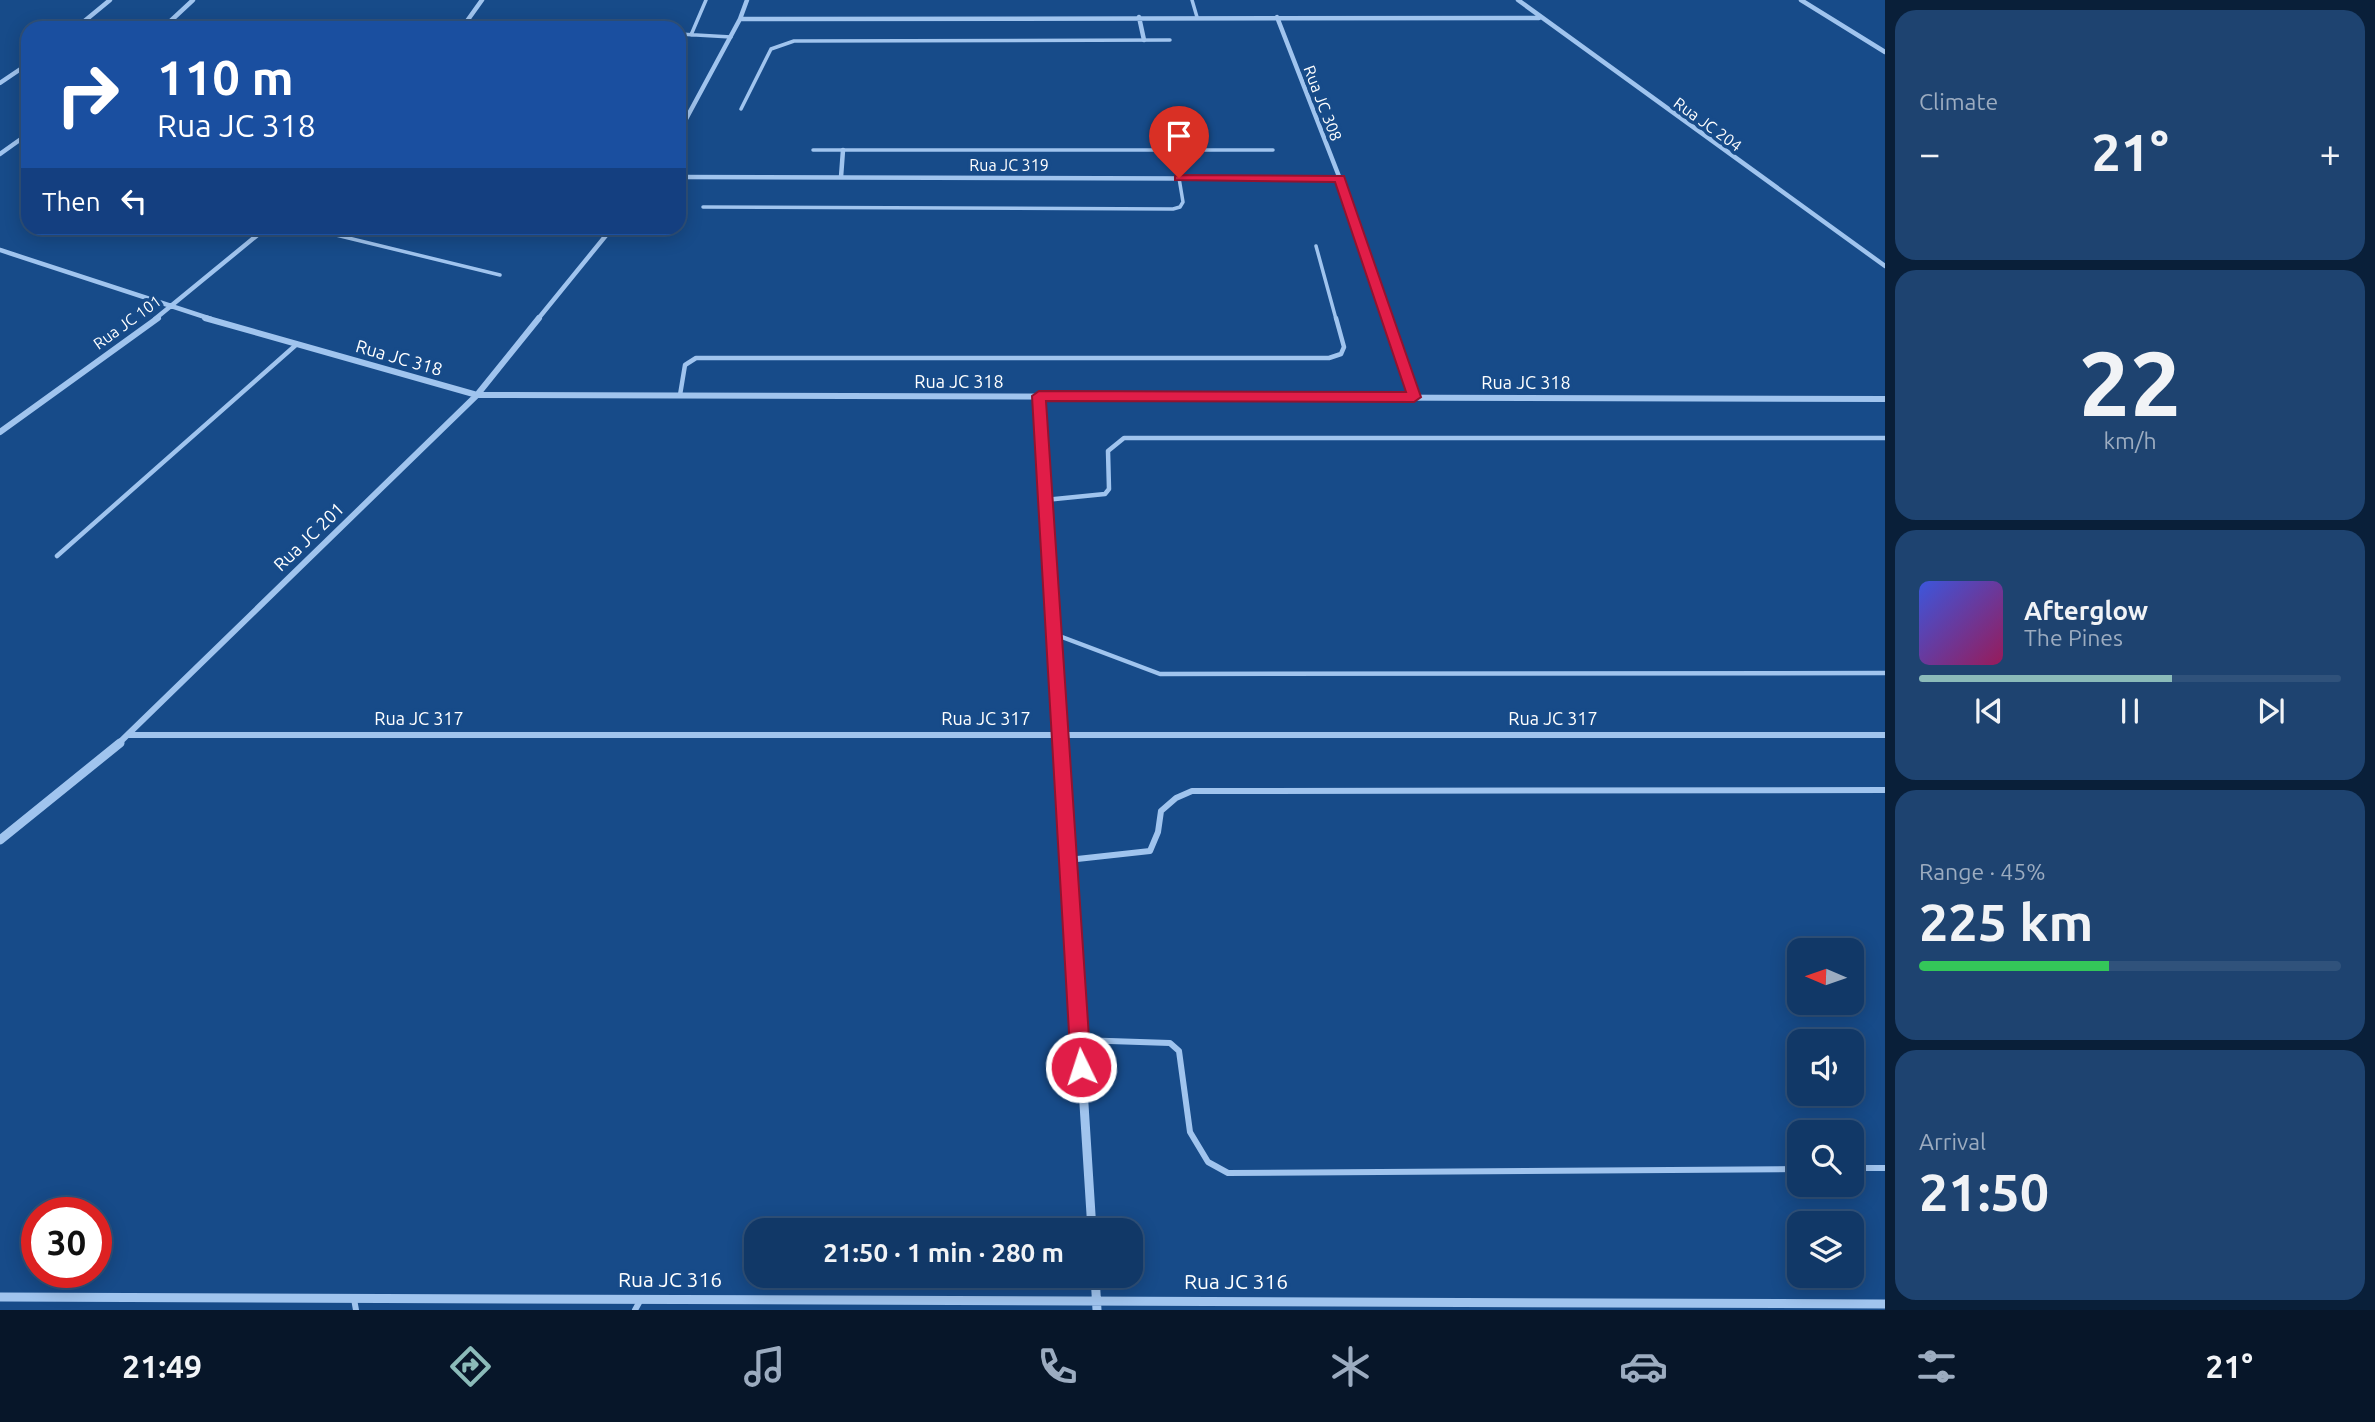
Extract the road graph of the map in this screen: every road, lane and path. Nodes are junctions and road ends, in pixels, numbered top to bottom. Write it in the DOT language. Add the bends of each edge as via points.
graph roads {
  1 [pos="110,0"];
  2 [pos="193,0"];
  3 [pos="482,0"];
  4 [pos="706,0"];
  5 [pos="747,0"];
  6 [pos="1192,0"];
  7 [pos="1518,0"];
  8 [pos="1801,0"];
  9 [pos="1197,17"];
  10 [pos="1277,17"];
  11 [pos="1139,18"];
  12 [pos="1539,18"];
  13 [pos="740,19"];
  14 [pos="84,21"];
  15 [pos="170,21"];
  16 [pos="467,21"];
  17 [pos="686,34"];
  18 [pos="691,34"];
  19 [pos="731,37"];
  20 [pos="1144,40"];
  21 [pos="1170,40"];
  22 [pos="1885,52"];
  23 [pos="21,69"];
  24 [pos="0,83"];
  25 [pos="741,109"];
  26 [pos="686,119"];
  27 [pos="21,139"];
  28 [pos="813,149"];
  29 [pos="843,150"];
  30 [pos="1273,150"];
  31 [pos="0,154"];
  32 [pos="686,177"];
  33 [pos="841,177"];
  34 [pos="1179,178"];
  35 [pos="1340,179"];
  36 [pos="702,206"];
  37 [pos="257,235"];
  38 [pos="336,235"];
  39 [pos="606,235"];
  40 [pos="1316,246"];
  41 [pos="0,250"];
  42 [pos="1885,266"];
  43 [pos="500,275"];
  44 [pos="171,308"];
  45 [pos="298,344"];
  46 [pos="477,395"];
  47 [pos="680,396"];
  48 [pos="1039,396"];
  49 [pos="1414,397"];
  50 [pos="1885,399"];
  51 [pos="0,432"];
  52 [pos="1885,438"];
  53 [pos="1045,499"];
  54 [pos="57,556"];
  55 [pos="1054,634"];
  56 [pos="1885,673"];
  57 [pos="129,735"];
  58 [pos="1059,735"];
  59 [pos="1885,735"];
  60 [pos="1885,790"];
  61 [pos="0,840"];
  62 [pos="1068,860"];
  63 [pos="1079,1040"];
  64 [pos="1864,1168"];
  65 [pos="1885,1168"];
  66 [pos="1787,1169"];
  67 [pos="1091,1218"];
  68 [pos="1096,1288"];
  69 [pos="0,1297"];
  70 [pos="641,1299"];
  71 [pos="959,1300"];
  72 [pos="355,1305"];
  73 [pos="477,1305"];
  74 [pos="1097,1306"];
  75 [pos="1259,1306"];
  76 [pos="1611,1306"];
  77 [pos="1880,1306"];
  78 [pos="1723,1307"];
  79 [pos="635,1310"];
  80 [pos="965,1310"];
  1 -- 14 [label="street"];
  2 -- 15 [label="street"];
  3 -- 16 [label="street"];
  4 -- 18 [label="lane"];
  5 -- 13 [label="street"];
  6 -- 9 [label="lane"];
  7 -- 12 [label="street, Rua JC 204"];
  8 -- 22 [label="street"];
  9 -- 10 [label="street"];
  9 -- 11 [label="street"];
  10 -- 12 [label="street"];
  10 -- 35 [label="street, Rua JC 308"];
  11 -- 13 [label="street"];
  11 -- 20 [label="street"];
  12 -- 42 [label="street, Rua JC 204"];
  13 -- 19 [label="street"];
  17 -- 18 [label="lane"];
  18 -- 19 [label="lane"];
  19 -- 26 [label="street"];
  20 -- 21 [label="lane"];
  20 -- 25 [label="lane" via="779,43 771,49"];
  23 -- 24 [label="street"];
  27 -- 31 [label="street"];
  28 -- 29 [label="lane"];
  29 -- 30 [label="lane"];
  29 -- 33 [label="street"];
  32 -- 33 [label="street, Rua JC 319"];
  33 -- 34 [label="street, Rua JC 319"];
  34 -- 35 [label="street, Rua JC 319"];
  34 -- 36 [label="lane" via="1183,202 1173,209"];
  35 -- 49 [label="street, Rua JC 308"];
  37 -- 44 [label="street, Rua JC 101"];
  38 -- 43 [label="lane"];
  39 -- 46 [label="street, Rua JC 201"];
  40 -- 47 [label="lane" via="1344,347 1341,354 1329,358 696,358 685,365"];
  41 -- 44 [label="street, Rua JC 318"];
  44 -- 45 [label="street, Rua JC 318"];
  44 -- 51 [label="street, Rua JC 101"];
  45 -- 46 [label="street, Rua JC 318"];
  45 -- 54 [label="lane"];
  46 -- 47 [label="street, Rua JC 318"];
  46 -- 57 [label="street, Rua JC 201"];
  47 -- 48 [label="street, Rua JC 318"];
  48 -- 49 [label="street, Rua JC 318"];
  48 -- 53 [label="street"];
  49 -- 50 [label="street, Rua JC 318"];
  52 -- 53 [label="lane" via="1125,438 1108,451 1110,489 1105,494"];
  53 -- 55 [label="street"];
  55 -- 56 [label="lane" via="1160,674"];
  55 -- 58 [label="street"];
  57 -- 58 [label="street, Rua JC 317"];
  57 -- 61 [label="street, Rua JC 201"];
  58 -- 59 [label="street, Rua JC 317"];
  58 -- 62 [label="street"];
  60 -- 62 [label="lane" via="1192,790 1170,798 1159,811 1156,844 1150,851"];
  62 -- 63 [label="street"];
  63 -- 66 [label="lane" via="1170,1043 1179,1051 1190,1132 1209,1162 1228,1173"];
  63 -- 67 [label="street"];
  64 -- 65 [label="lane"];
  68 -- 74 [label="street"];
  69 -- 72 [label="street, Rua JC 316"];
  70 -- 71 [label="street, Rua JC 316"];
  70 -- 73 [label="street, Rua JC 316"];
  70 -- 79 [label="lane"];
  71 -- 74 [label="street, Rua JC 316"];
  71 -- 80 [label="lane"];
  72 -- 73 [label="street, Rua JC 316"];
  74 -- 75 [label="street, Rua JC 316"];
  75 -- 76 [label="street, Rua JC 316"];
  76 -- 78 [label="street, Rua JC 316"];
  77 -- 78 [label="street, Rua JC 316"];
}
